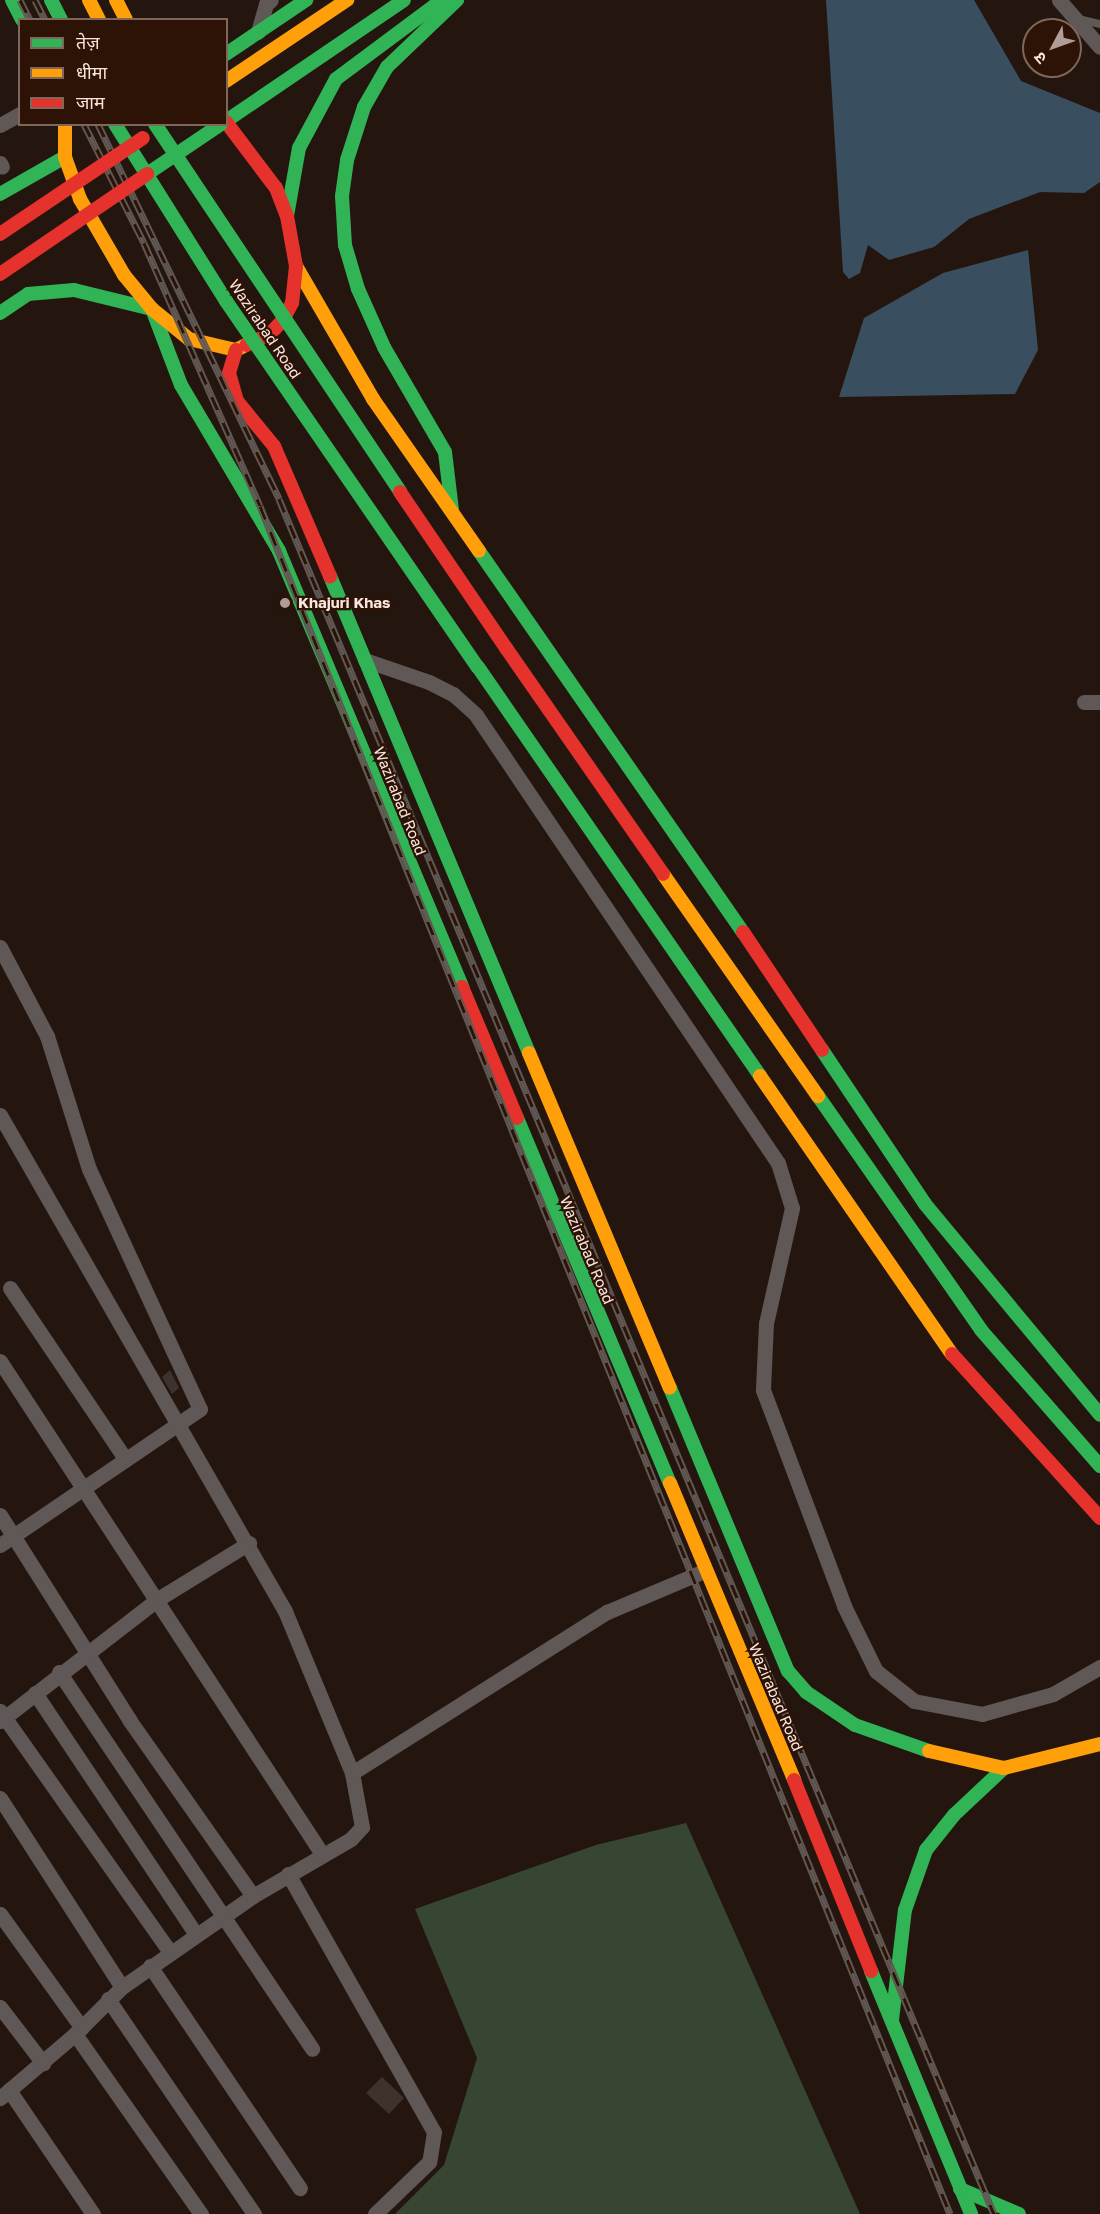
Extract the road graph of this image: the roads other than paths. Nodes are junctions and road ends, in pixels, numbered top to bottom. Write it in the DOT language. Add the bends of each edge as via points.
graph roads {
  1 [pos="12,0"];
  2 [pos="51,0"];
  3 [pos="89,0"];
  4 [pos="116,0"];
  5 [pos="306,0"];
  6 [pos="347,0"];
  7 [pos="404,0"];
  8 [pos="442,0"];
  9 [pos="457,0"];
  10 [pos="1059,0"];
  11 [pos="267,1"];
  12 [pos="21,18"];
  13 [pos="60,18"];
  14 [pos="98,18"];
  15 [pos="125,18"];
  16 [pos="1075,18"];
  17 [pos="1082,20"];
  18 [pos="1100,24"];
  19 [pos="1082,26"];
  20 [pos="258,32"];
  21 [pos="1100,47"];
  22 [pos="228,53"];
  23 [pos="228,80"];
  24 [pos="18,115"];
  25 [pos="228,120"];
  26 [pos="228,123"];
  27 [pos="0,125"];
  28 [pos="65,126"];
  29 [pos="116,126"];
  30 [pos="156,126"];
  31 [pos="160,126"];
  32 [pos="218,126"];
  33 [pos="65,157"];
  34 [pos="0,194"];
  35 [pos="287,216"];
  36 [pos="0,234"];
  37 [pos="296,266"];
  38 [pos="0,274"];
  39 [pos="152,309"];
  40 [pos="0,313"];
  41 [pos="236,350"];
  42 [pos="453,514"];
  43 [pos="365,660"];
  44 [pos="0,947"];
  45 [pos="0,1115"];
  46 [pos="10,1288"];
  47 [pos="0,1361"];
  48 [pos="1100,1415"];
  49 [pos="179,1425"];
  50 [pos="126,1460"];
  51 [pos="1100,1466"];
  52 [pos="86,1487"];
  53 [pos="1095,1513"];
  54 [pos="0,1515"];
  55 [pos="1100,1525"];
  56 [pos="13,1535"];
  57 [pos="249,1543"];
  58 [pos="0,1545"];
  59 [pos="704,1571"];
  60 [pos="158,1599"];
  61 [pos="87,1650"];
  62 [pos="1100,1667"];
  63 [pos="59,1672"];
  64 [pos="35,1693"];
  65 [pos="2,1716"];
  66 [pos="1100,1744"];
  67 [pos="1004,1768"];
  68 [pos="352,1773"];
  69 [pos="0,1798"];
  70 [pos="322,1854"];
  71 [pos="288,1874"];
  72 [pos="253,1896"];
  73 [pos="0,1914"];
  74 [pos="225,1915"];
  75 [pos="195,1934"];
  76 [pos="170,1952"];
  77 [pos="150,1966"];
  78 [pos="122,1987"];
  79 [pos="108,1999"];
  80 [pos="0,2007"];
  81 [pos="891,2026"];
  82 [pos="78,2031"];
  83 [pos="312,2049"];
  84 [pos="43,2063"];
  85 [pos="5,2094"];
  86 [pos="300,2188"];
  87 [pos="960,2189"];
  88 [pos="93,2214"];
  89 [pos="201,2214"];
  90 [pos="254,2214"];
  91 [pos="375,2214"];
  92 [pos="971,2214"];
  93 [pos="1019,2214"];
  1 -- 12 [label="main road"];
  2 -- 13 [label="main road"];
  3 -- 14 [label="main road"];
  4 -- 15 [label="main road"];
  5 -- 20 [label="main road"];
  6 -- 23 [label="main road"];
  7 -- 25 [label="main road"];
  8 -- 35 [label="main road" via="336,79 299,148"];
  9 -- 42 [label="main road" via="387,67 364,107 347,160 342,196 345,244 358,289 445,452"];
  10 -- 16 [label="street"];
  11 -- 20 [label="street"];
  17 -- 18 [label="lane"];
  19 -- 21 [label="street"];
  20 -- 22 [label="main road"];
  24 -- 27 [label="street"];
  26 -- 35 [label="main road" via="261,162"];
  28 -- 33 [label="main road"];
  29 -- 53 [label="main road, Wazirabad Road, bridge" via="232,311 949,1351"];
  30 -- 51 [label="main road, Wazirabad Road, bridge" via="254,279 506,648 981,1330"];
  31 -- 36 [label="main road, bridge"];
  32 -- 38 [label="main road, bridge"];
  33 -- 34 [label="main road"];
  33 -- 39 [label="main road" via="100,238"];
  35 -- 37 [label="main road"];
  37 -- 41 [label="main road" via="292,303 283,320 270,333"];
  37 -- 42 [label="main road" via="373,399"];
  39 -- 40 [label="main road" via="74,290 28,294"];
  39 -- 41 [label="main road" via="189,339"];
  39 -- 59 [label="main road, Wazirabad Road" via="181,385 279,551"];
  41 -- 43 [label="main road, Wazirabad Road" via="229,373 237,401 274,446"];
  42 -- 48 [label="main road" via="748,939 925,1204"];
  43 -- 62 [label="street" via="453,694 476,715 778,1163 792,1209 766,1323 763,1390 844,1606 876,1671 914,1701 982,1714 1053,1694"];
  43 -- 67 [label="main road, Wazirabad Road" via="788,1671 806,1692 855,1725 904,1746"];
  44 -- 49 [label="street" via="47,1036 85,1160 177,1367 200,1407 196,1416"];
  45 -- 49 [label="street"];
  46 -- 50 [label="street"];
  47 -- 52 [label="street"];
  49 -- 50 [label="street"];
  49 -- 57 [label="street"];
  50 -- 52 [label="street"];
  52 -- 56 [label="street"];
  52 -- 60 [label="street"];
  53 -- 55 [label="main road, Wazirabad Road"];
  54 -- 56 [label="street"];
  56 -- 58 [label="street"];
  56 -- 61 [label="street"];
  57 -- 60 [label="street"];
  57 -- 68 [label="street" via="285,1611"];
  59 -- 68 [label="street" via="597,1617"];
  59 -- 81 [label="main road, Wazirabad Road" via="852,1918"];
  60 -- 61 [label="street"];
  60 -- 70 [label="street"];
  61 -- 63 [label="street"];
  61 -- 72 [label="street"];
  63 -- 64 [label="street"];
  63 -- 74 [label="street"];
  64 -- 65 [label="street"];
  64 -- 75 [label="street"];
  65 -- 76 [label="street"];
  66 -- 67 [label="main road, Wazirabad Road"];
  67 -- 81 [label="main road" via="954,1815 926,1850 905,1910"];
  68 -- 70 [label="street" via="362,1827 351,1839"];
  69 -- 78 [label="street"];
  70 -- 71 [label="street"];
  71 -- 72 [label="street"];
  71 -- 91 [label="street" via="434,2132 429,2162"];
  72 -- 74 [label="street"];
  73 -- 82 [label="street"];
  74 -- 75 [label="street"];
  74 -- 83 [label="street"];
  75 -- 76 [label="street"];
  76 -- 77 [label="street"];
  77 -- 78 [label="street"];
  77 -- 86 [label="street"];
  78 -- 79 [label="street"];
  79 -- 82 [label="street"];
  79 -- 90 [label="street"];
  80 -- 84 [label="street"];
  81 -- 87 [label="main road, Wazirabad Road"];
  82 -- 84 [label="street"];
  82 -- 89 [label="street"];
  84 -- 85 [label="street"];
  85 -- 88 [label="street"];
  87 -- 92 [label="main road, Wazirabad Road"];
  87 -- 93 [label="main road"];
}
